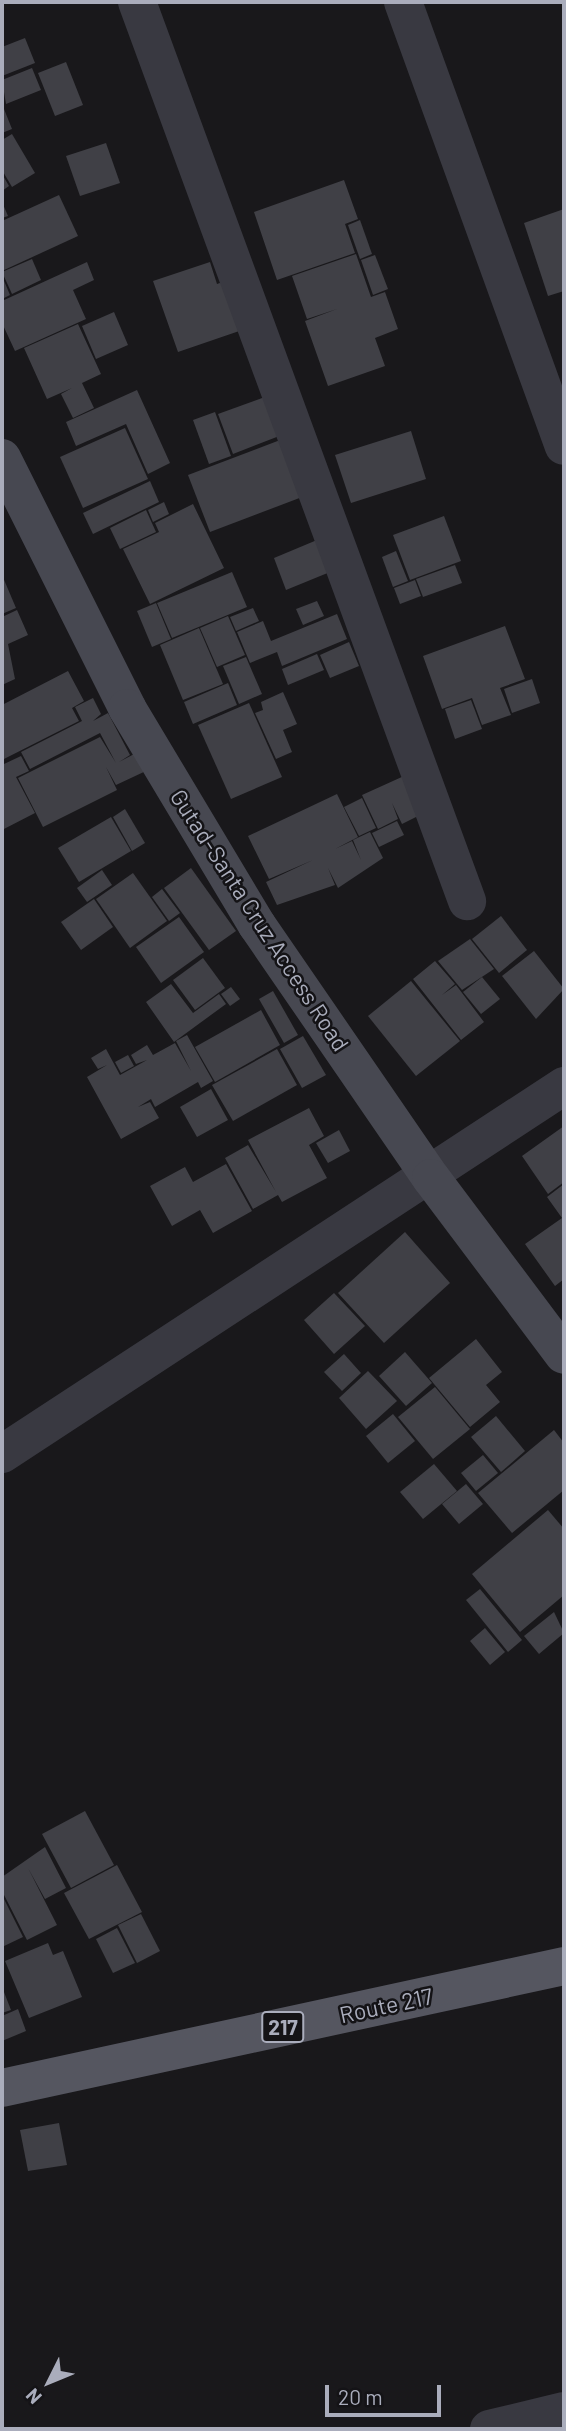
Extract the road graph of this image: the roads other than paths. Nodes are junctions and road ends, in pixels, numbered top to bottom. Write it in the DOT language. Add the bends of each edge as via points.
graph roads {
  1 [pos="137,2"];
  2 [pos="403,2"];
  3 [pos="564,446"];
  4 [pos="2,458"];
  5 [pos="467,901"];
  6 [pos="564,1086"];
  7 [pos="431,1178"];
  8 [pos="564,1355"];
  9 [pos="2,1454"];
  10 [pos="564,1966"];
  11 [pos="2,2088"];
  12 [pos="564,2411"];
  13 [pos="489,2429"];
  1 -- 5 [label="street"];
  2 -- 3 [label="street"];
  4 -- 7 [label="main road, Gutad-Santa Cruz Access Road" via="127,708 257,925"];
  6 -- 7 [label="street"];
  7 -- 8 [label="main road, Gutad-Santa Cruz Access Road"];
  7 -- 9 [label="street"];
  10 -- 11 [label="main road, Route 217 / 217"];
  12 -- 13 [label="street"];
}
